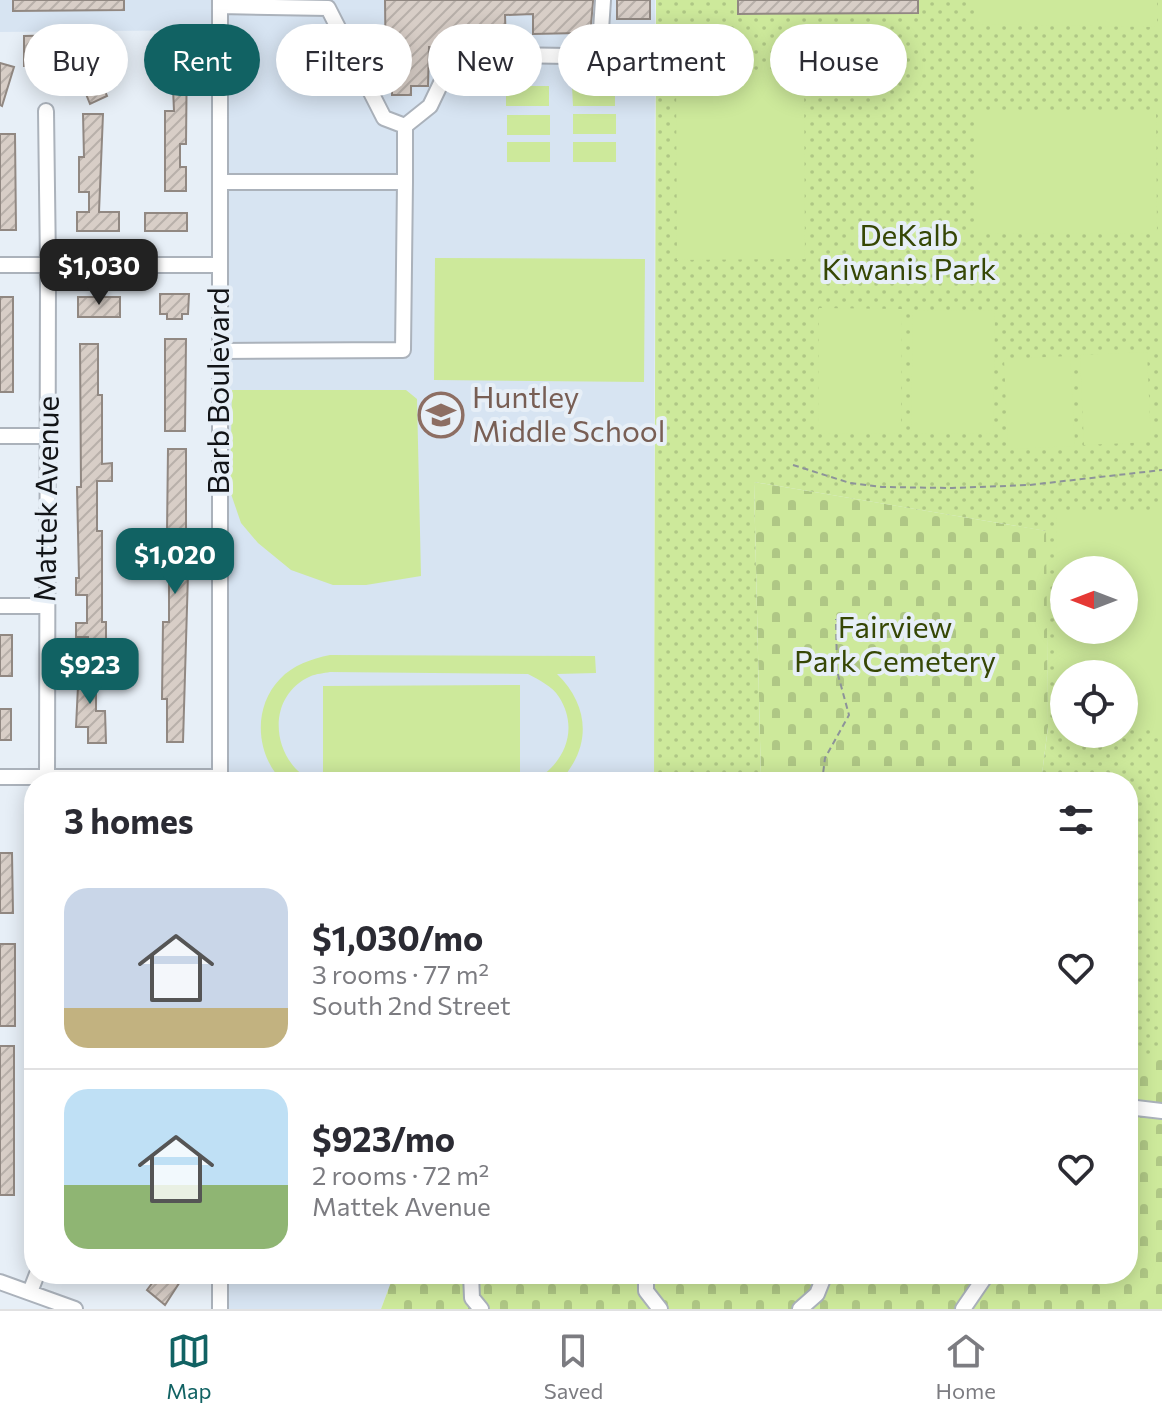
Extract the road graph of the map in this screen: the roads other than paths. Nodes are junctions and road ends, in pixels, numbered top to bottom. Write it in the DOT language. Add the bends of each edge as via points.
graph roads {
  1 [pos="603,0"];
  2 [pos="220,3"];
  3 [pos="46,111"];
  4 [pos="405,126"];
  5 [pos="220,182"];
  6 [pos="405,182"];
  7 [pos="0,265"];
  8 [pos="48,265"];
  9 [pos="219,265"];
  10 [pos="219,351"];
  11 [pos="0,436"];
  12 [pos="48,436"];
  13 [pos="0,606"];
  14 [pos="45,606"];
  15 [pos="47,772"];
  16 [pos="220,772"];
  17 [pos="0,777"];
  18 [pos="24,778"];
  19 [pos="1138,1108"];
  20 [pos="1162,1111"];
  21 [pos="0,1282"];
  22 [pos="33,1284"];
  23 [pos="220,1284"];
  24 [pos="471,1284"];
  25 [pos="646,1284"];
  26 [pos="821,1284"];
  27 [pos="980,1284"];
  28 [pos="30,1292"];
  29 [pos="651,1306"];
  30 [pos="75,1309"];
  31 [pos="220,1309"];
  32 [pos="481,1309"];
  33 [pos="800,1309"];
  34 [pos="963,1309"];
  1 -- 4 [label="street" via="601,30 578,43 568,56 459,54 430,106"];
  2 -- 4 [label="street" via="328,8 384,118"];
  2 -- 5 [label="street, Barb Boulevard"];
  3 -- 8 [label="street, Mattek Avenue"];
  4 -- 6 [label="street"];
  5 -- 6 [label="street"];
  5 -- 9 [label="street, Barb Boulevard"];
  6 -- 10 [label="street" via="403,350"];
  7 -- 8 [label="street"];
  8 -- 9 [label="street"];
  8 -- 12 [label="street, Mattek Avenue"];
  9 -- 10 [label="street, Barb Boulevard"];
  10 -- 16 [label="street, Barb Boulevard"];
  11 -- 12 [label="street"];
  12 -- 14 [label="street, Mattek Avenue"];
  13 -- 14 [label="street"];
  14 -- 15 [label="street, Mattek Avenue"];
  17 -- 18 [label="street"];
  19 -- 20 [label="street"];
  21 -- 28 [label="street"];
  22 -- 28 [label="street"];
  23 -- 31 [label="street"];
  24 -- 32 [label="street" via="472,1298"];
  25 -- 29 [label="street"];
  26 -- 33 [label="street"];
  27 -- 34 [label="street"];
  28 -- 30 [label="street"];
}
